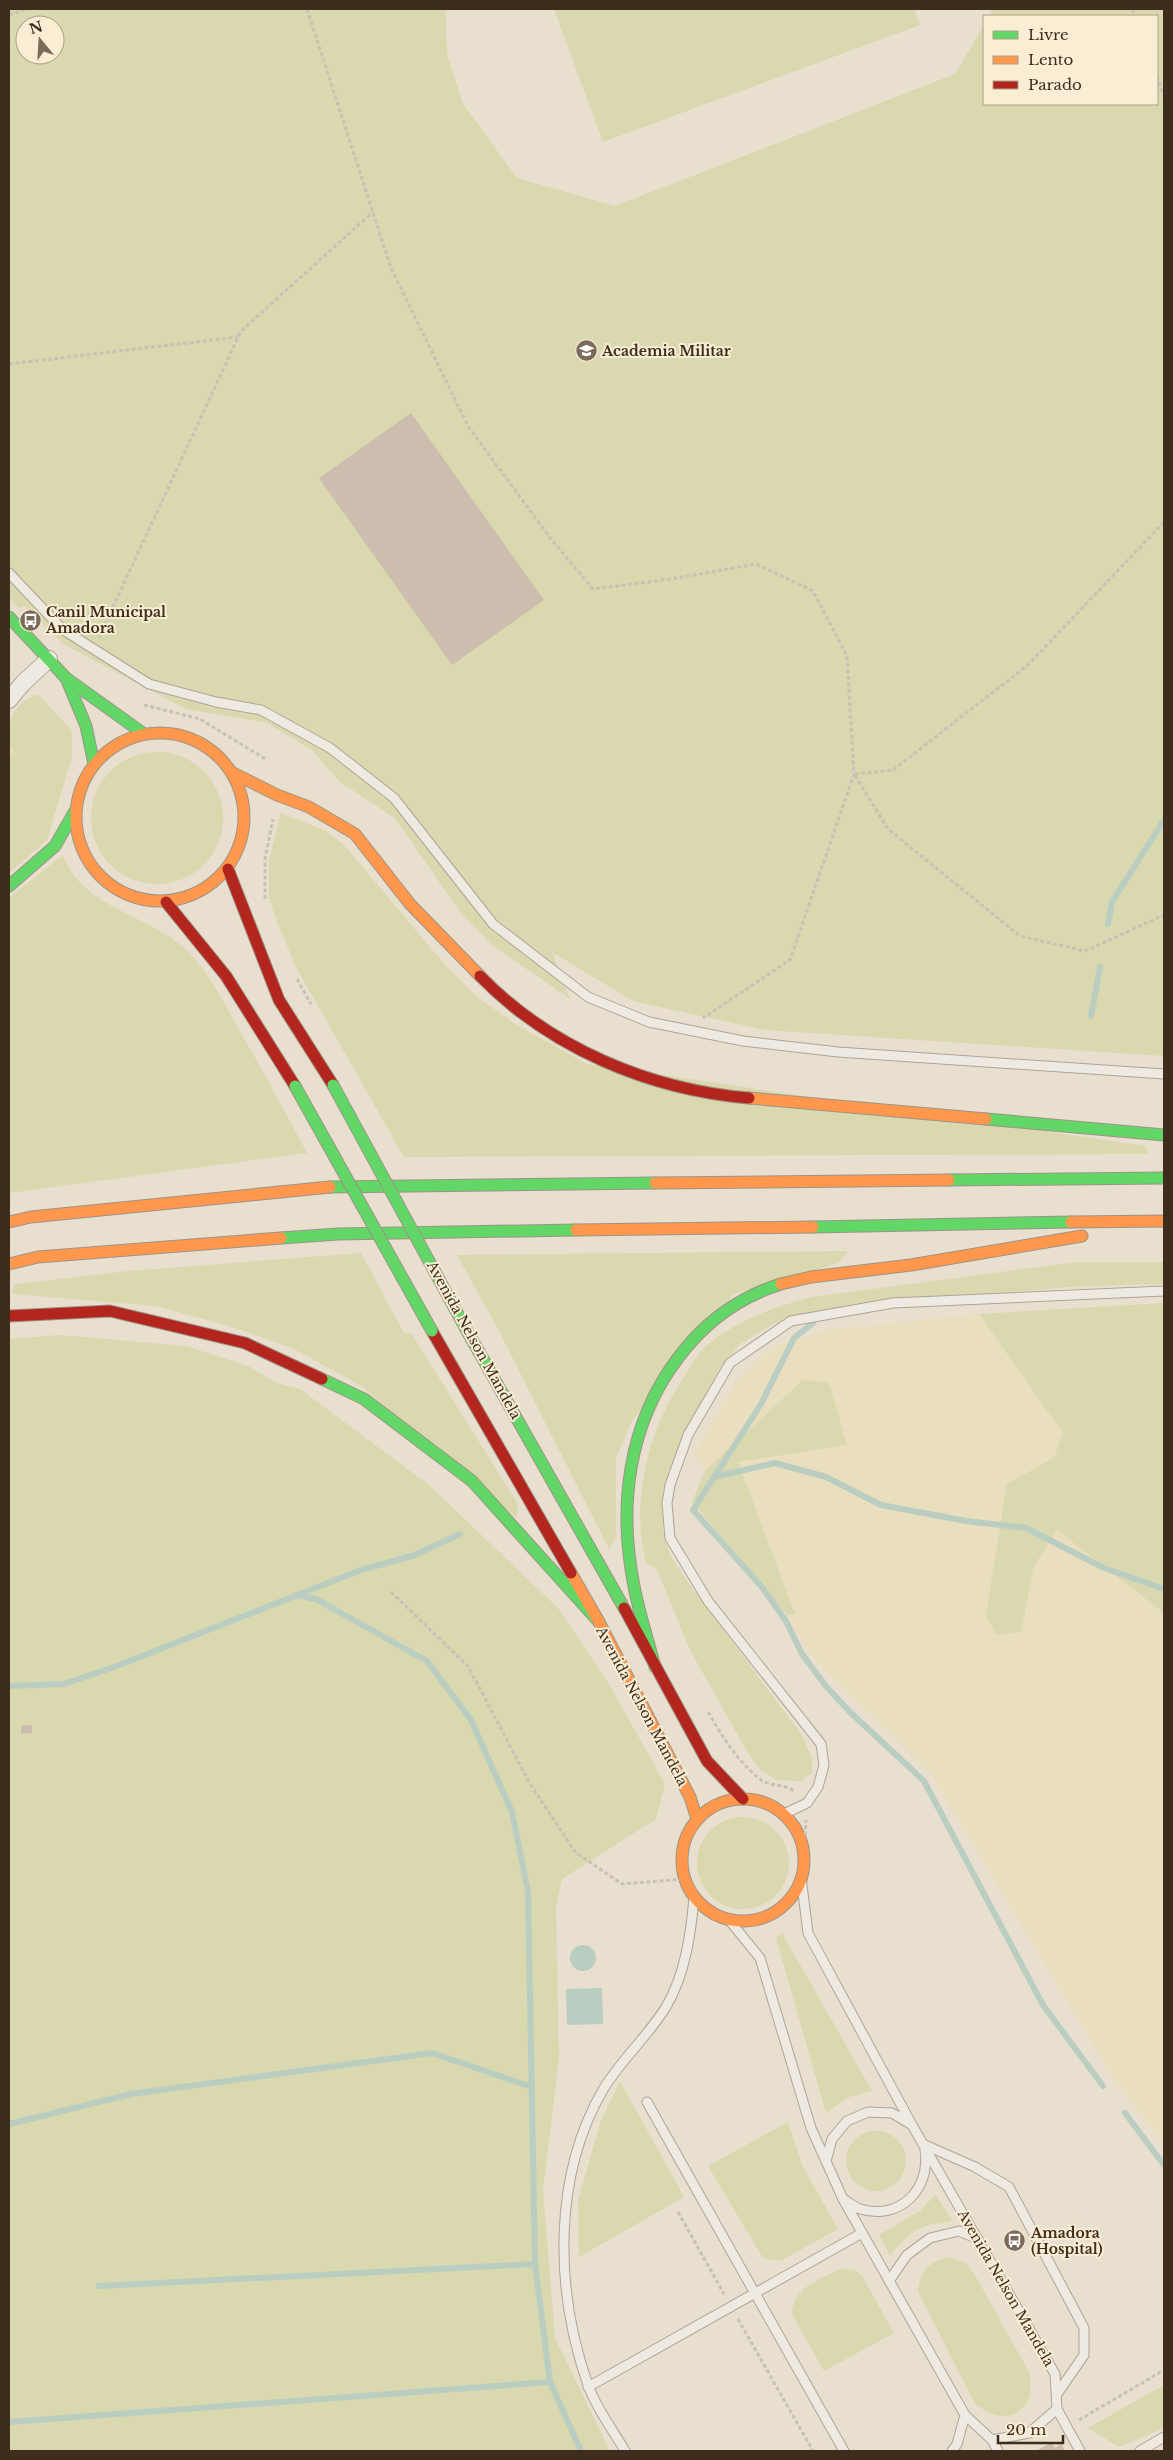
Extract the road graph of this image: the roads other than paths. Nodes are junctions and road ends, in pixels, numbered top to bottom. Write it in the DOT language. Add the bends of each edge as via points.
graph roads {
  1 [pos="9,574"];
  2 [pos="9,618"];
  3 [pos="49,660"];
  4 [pos="66,678"];
  5 [pos="9,700"];
  6 [pos="144,734"];
  7 [pos="94,764"];
  8 [pos="233,773"];
  9 [pos="75,810"];
  10 [pos="228,869"];
  11 [pos="9,886"];
  12 [pos="166,902"];
  13 [pos="1164,1074"];
  14 [pos="1164,1135"];
  15 [pos="1164,1178"];
  16 [pos="1164,1221"];
  17 [pos="9,1222"];
  18 [pos="9,1264"];
  19 [pos="1164,1291"];
  20 [pos="9,1316"];
  21 [pos="598,1622"];
  22 [pos="654,1667"];
  23 [pos="742,1799"];
  24 [pos="784,1814"];
  25 [pos="696,1820"];
  26 [pos="801,1877"];
  27 [pos="694,1898"];
  28 [pos="729,1920"];
  29 [pos="647,2102"];
  30 [pos="912,2125"];
  31 [pos="925,2145"];
  32 [pos="826,2161"];
  33 [pos="843,2199"];
  34 [pos="862,2233"];
  35 [pos="978,2239"];
  36 [pos="889,2281"];
  37 [pos="755,2293"];
  38 [pos="588,2386"];
  39 [pos="1057,2394"];
  40 [pos="1057,2409"];
  41 [pos="965,2414"];
  42 [pos="1164,2437"];
  43 [pos="992,2440"];
  44 [pos="625,2451"];
  45 [pos="844,2451"];
  46 [pos="952,2451"];
  47 [pos="998,2451"];
  48 [pos="1080,2451"];
  49 [pos="1140,2451"];
  1 -- 13 [label="lane" via="62,629 149,684 260,710 330,748 394,798 493,924 588,997 649,1022 743,1041 838,1052"];
  2 -- 3 [label="main road"];
  3 -- 4 [label="main road"];
  3 -- 5 [label="street"];
  4 -- 6 [label="main road"];
  4 -- 7 [label="main road" via="86,726"];
  6 -- 7 [label="main road" via="116,745"];
  6 -- 8 [label="main road" via="185,736 204,744"];
  7 -- 9 [label="main road" via="81,786"];
  8 -- 10 [label="main road" via="244,813 242,838"];
  8 -- 14 [label="main road" via="309,807 356,834 410,904 488,984 530,1018 591,1056 652,1080 723,1096"];
  9 -- 11 [label="main road" via="55,846"];
  9 -- 12 [label="main road" via="77,835 85,858 100,877 127,895"];
  10 -- 12 [label="main road" via="211,885 190,897"];
  10 -- 22 [label="main road, Avenida Nelson Mandela, bridge" via="279,1000 333,1085 466,1329 583,1533"];
  12 -- 21 [label="main road, Avenida Nelson Mandela, bridge" via="226,976 295,1086"];
  15 -- 17 [label="main road" via="318,1187"];
  16 -- 18 [label="main road" via="338,1234 38,1257"];
  16 -- 22 [label="main road" via="887,1269 811,1277 767,1288 710,1322 688,1343 668,1373 641,1425 632,1459 627,1494 630,1565"];
  19 -- 24 [label="lane" via="893,1303 791,1320 730,1363 688,1435 670,1485 667,1503 670,1538 708,1601 821,1744 824,1765 818,1786 807,1803"];
  20 -- 21 [label="main road" via="110,1311 245,1343 364,1399 472,1481"];
  21 -- 25 [label="main road, Avenida Nelson Mandela" via="690,1797"];
  22 -- 23 [label="main road, Avenida Nelson Mandela" via="707,1761"];
  23 -- 24 [label="main road" via="764,1803"];
  23 -- 25 [label="main road" via="718,1805"];
  24 -- 26 [label="main road" via="798,1833 804,1854"];
  25 -- 27 [label="main road" via="682,1848 684,1879"];
  26 -- 28 [label="main road" via="794,1896 773,1913 750,1921"];
  26 -- 30 [label="lane, Avenida Nelson Mandela" via="808,1933"];
  27 -- 28 [label="main road" via="710,1912"];
  27 -- 38 [label="lane" via="692,1929 682,1968 667,2006 604,2088 581,2136 568,2181 565,2276 571,2323"];
  28 -- 32 [label="lane" via="760,1958 811,2128"];
  29 -- 37 [label="lane"];
  30 -- 31 [label="lane, Avenida Nelson Mandela"];
  30 -- 32 [label="lane, Avenida Nelson Mandela" via="892,2113 868,2112 847,2121 832,2139"];
  31 -- 33 [label="lane, Avenida Nelson Mandela" via="928,2164 923,2182 912,2198 896,2208 878,2212 859,2209"];
  31 -- 35 [label="lane, Avenida Nelson Mandela"];
  31 -- 39 [label="lane" via="975,2167 1009,2187 1084,2328 1084,2355"];
  32 -- 33 [label="lane"];
  33 -- 34 [label="lane"];
  34 -- 36 [label="lane"];
  34 -- 37 [label="lane"];
  35 -- 36 [label="lane" via="959,2231 930,2238 907,2255"];
  35 -- 39 [label="lane, Avenida Nelson Mandela" via="1056,2374"];
  36 -- 41 [label="lane"];
  37 -- 38 [label="lane"];
  37 -- 45 [label="lane"];
  38 -- 44 [label="lane"];
  39 -- 40 [label="lane, Avenida Nelson Mandela"];
  40 -- 43 [label="lane" via="1029,2433"];
  40 -- 48 [label="lane"];
  41 -- 43 [label="lane"];
  41 -- 46 [label="lane" via="958,2444"];
  42 -- 49 [label="lane"];
  43 -- 47 [label="lane"];
}
